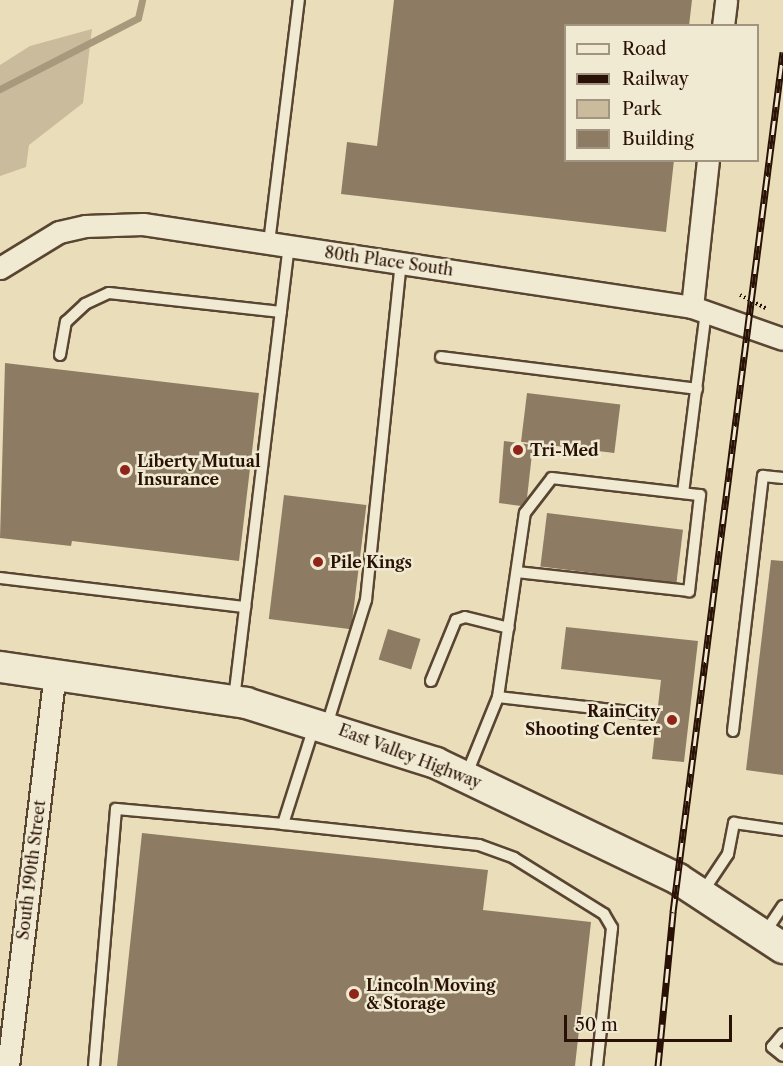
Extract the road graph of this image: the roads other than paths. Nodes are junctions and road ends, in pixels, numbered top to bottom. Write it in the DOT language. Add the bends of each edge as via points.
graph roads {
  1 [pos="299,0"];
  2 [pos="726,0"];
  3 [pos="723,24"];
  4 [pos="708,162"];
  5 [pos="279,245"];
  6 [pos="401,263"];
  7 [pos="0,268"];
  8 [pos="699,309"];
  9 [pos="281,312"];
  10 [pos="783,339"];
  11 [pos="60,355"];
  12 [pos="441,357"];
  13 [pos="697,389"];
  14 [pos="783,478"];
  15 [pos="683,493"];
  16 [pos="517,572"];
  17 [pos="0,578"];
  18 [pos="245,607"];
  19 [pos="509,628"];
  20 [pos="0,667"];
  21 [pos="55,673"];
  22 [pos="431,681"];
  23 [pos="498,697"];
  24 [pos="234,701"];
  25 [pos="647,714"];
  26 [pos="321,724"];
  27 [pos="733,731"];
  28 [pos="466,776"];
  29 [pos="283,824"];
  30 [pos="783,830"];
  31 [pos="702,893"];
  32 [pos="783,906"];
  33 [pos="774,941"];
  34 [pos="783,1034"];
  35 [pos="783,1056"];
  36 [pos="8,1066"];
  37 [pos="94,1066"];
  38 [pos="597,1066"];
  1 -- 5 [label="lane"];
  2 -- 3 [label="street"];
  4 -- 8 [label="street"];
  5 -- 6 [label="street, 80th Place South"];
  5 -- 7 [label="street, 80th Place South" via="143,224 95,225 58,232"];
  5 -- 9 [label="lane"];
  6 -- 8 [label="street, 80th Place South"];
  6 -- 26 [label="lane" via="366,600"];
  8 -- 10 [label="street, 80th Place South"];
  8 -- 13 [label="lane"];
  9 -- 11 [label="lane" via="109,293 85,304 66,322"];
  9 -- 18 [label="lane"];
  12 -- 13 [label="lane"];
  13 -- 15 [label="lane"];
  14 -- 27 [label="lane" via="763,476"];
  15 -- 16 [label="lane" via="552,478 525,513"];
  15 -- 16 [label="lane" via="700,495 689,591"];
  16 -- 19 [label="lane"];
  17 -- 18 [label="lane"];
  18 -- 24 [label="lane"];
  19 -- 22 [label="lane" via="465,617 456,620"];
  19 -- 23 [label="lane"];
  20 -- 21 [label="main road, East Valley Highway"];
  21 -- 24 [label="main road, East Valley Highway"];
  21 -- 36 [label="street, South 190th Street"];
  23 -- 25 [label="lane"];
  23 -- 28 [label="lane"];
  24 -- 26 [label="main road, East Valley Highway"];
  26 -- 28 [label="main road, East Valley Highway"];
  26 -- 29 [label="lane"];
  28 -- 31 [label="main road, East Valley Highway"];
  29 -- 37 [label="lane" via="116,809"];
  29 -- 38 [label="lane" via="479,844 514,858 604,914 612,928"];
  30 -- 31 [label="lane" via="734,824 728,854"];
  31 -- 33 [label="main road, East Valley Highway"];
  32 -- 33 [label="lane"];
  34 -- 35 [label="lane" via="772,1047"];
}
